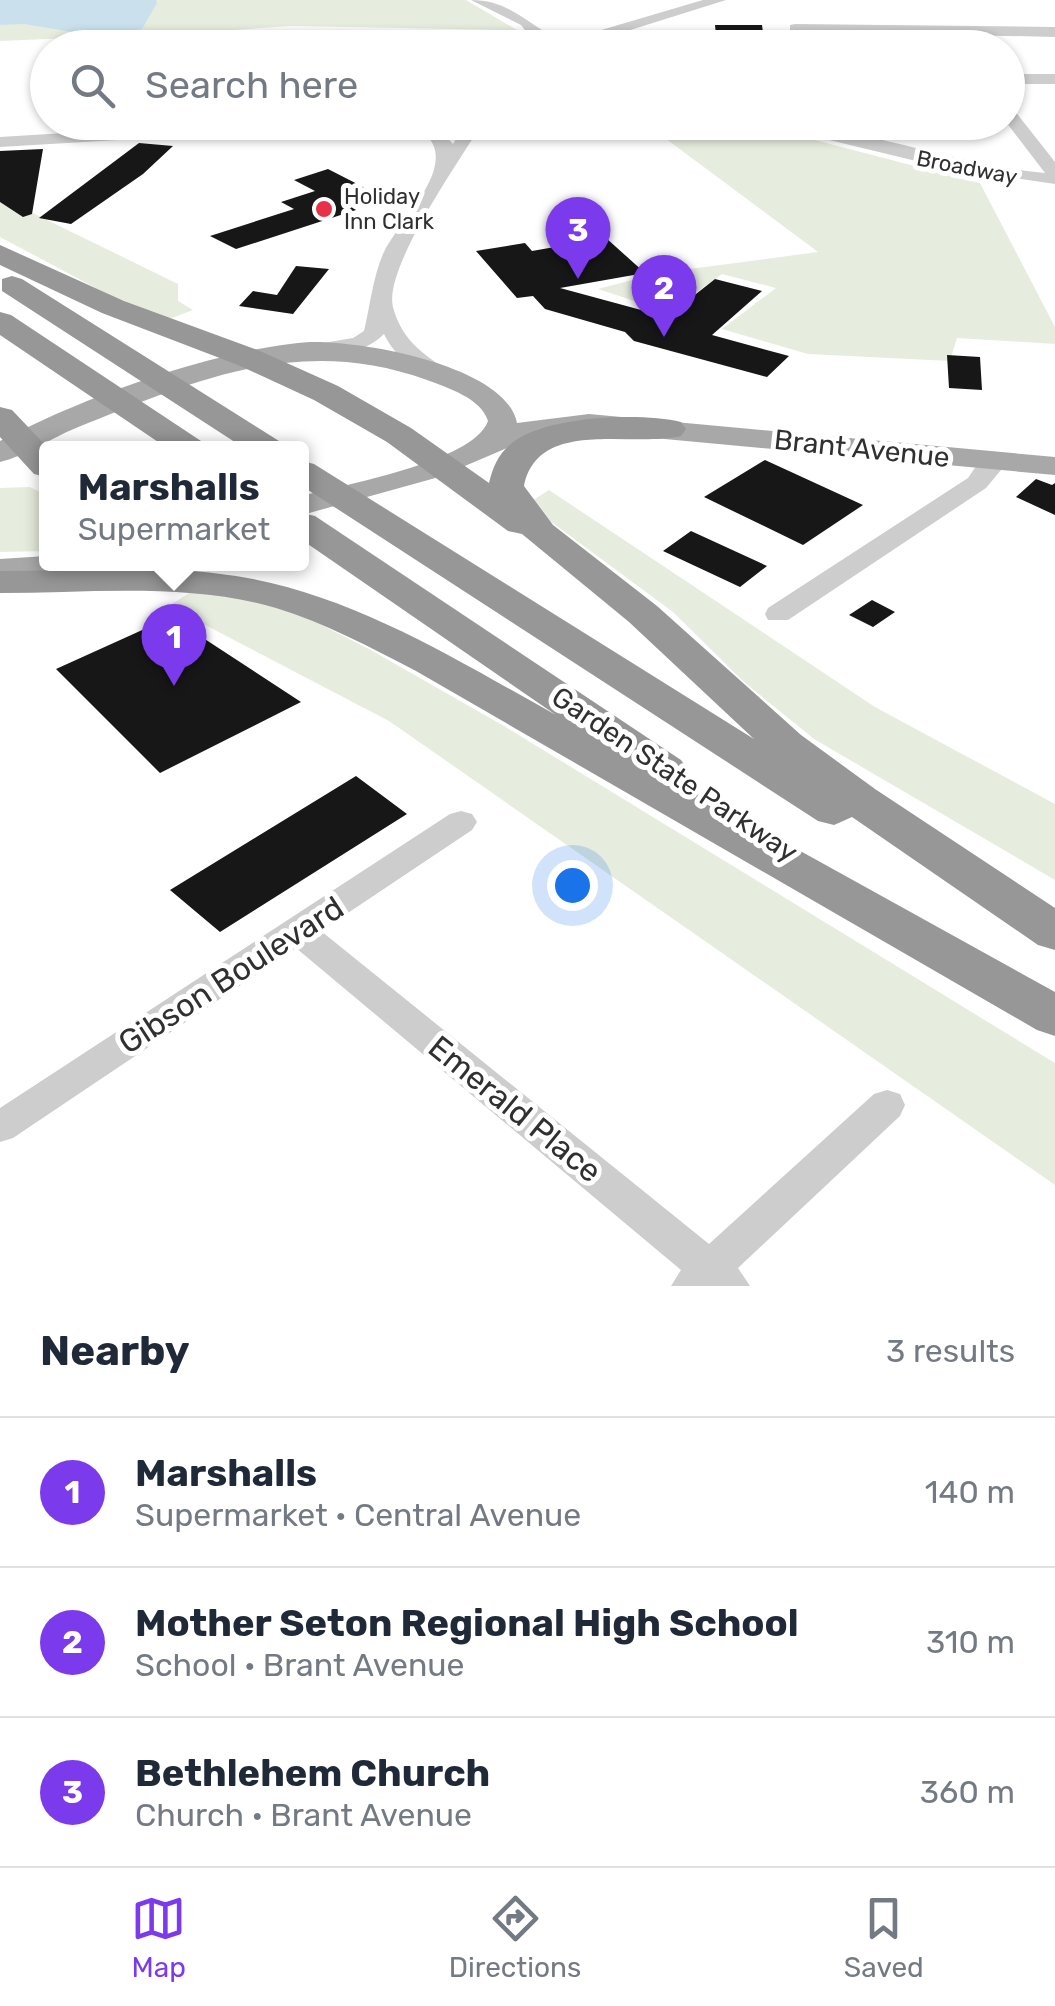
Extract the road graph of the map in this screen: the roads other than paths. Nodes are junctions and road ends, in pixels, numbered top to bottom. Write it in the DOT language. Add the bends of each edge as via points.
graph roads {
  1 [pos="478,0"];
  2 [pos="719,0"];
  3 [pos="795,28"];
  4 [pos="532,30"];
  5 [pos="614,30"];
  6 [pos="925,30"];
  7 [pos="1025,32"];
  8 [pos="1055,32"];
  9 [pos="1025,79"];
  10 [pos="1055,80"];
  11 [pos="1025,137"];
  12 [pos="34,140"];
  13 [pos="440,140"];
  14 [pos="463,140"];
  15 [pos="841,140"];
  16 [pos="0,142"];
  17 [pos="445,168"];
  18 [pos="1055,177"];
  19 [pos="0,254"];
  20 [pos="0,277"];
  21 [pos="382,306"];
  22 [pos="0,321"];
  23 [pos="318,350"];
  24 [pos="249,358"];
  25 [pos="438,374"];
  26 [pos="670,428"];
  27 [pos="7,437"];
  28 [pos="178,441"];
  29 [pos="256,441"];
  30 [pos="478,451"];
  31 [pos="991,460"];
  32 [pos="39,461"];
  33 [pos="439,466"];
  34 [pos="1055,466"];
  35 [pos="309,475"];
  36 [pos="309,521"];
  37 [pos="309,523"];
  38 [pos="566,554"];
  39 [pos="39,566"];
  40 [pos="0,569"];
  41 [pos="224,571"];
  42 [pos="0,582"];
  43 [pos="307,604"];
  44 [pos="778,614"];
  45 [pos="462,822"];
  46 [pos="299,932"];
  47 [pos="1055,932"];
  48 [pos="1055,941"];
  49 [pos="1055,1014"];
  50 [pos="886,1105"];
  51 [pos="0,1127"];
  52 [pos="710,1280"];
  1 -- 4 [label="street"];
  2 -- 5 [label="street"];
  3 -- 6 [label="street"];
  7 -- 8 [label="street"];
  9 -- 10 [label="street"];
  11 -- 18 [label="street"];
  12 -- 16 [label="street"];
  13 -- 17 [label="street"];
  14 -- 17 [label="street"];
  15 -- 18 [label="street, Broadway" via="982,173"];
  17 -- 21 [label="street" via="393,254"];
  19 -- 24 [label="highway" via="128,314"];
  20 -- 29 [label="highway"];
  21 -- 23 [label="street" via="370,338"];
  21 -- 25 [label="street" via="402,350"];
  22 -- 28 [label="highway"];
  23 -- 24 [label="main road"];
  23 -- 25 [label="main road" via="370,354"];
  24 -- 27 [label="main road"];
  24 -- 33 [label="highway" via="368,415"];
  25 -- 26 [label="main road, Brant Avenue" via="543,406"];
  25 -- 30 [label="main road" via="487,399 501,414 497,433"];
  26 -- 30 [label="main road, Brant Avenue" via="550,424"];
  26 -- 31 [label="main road, Brant Avenue"];
  26 -- 38 [label="highway" via="567,433 514,461 506,477 510,498"];
  27 -- 32 [label="highway"];
  30 -- 33 [label="main road, Brant Avenue"];
  31 -- 34 [label="main road, Brant Avenue"];
  31 -- 44 [label="street" via="977,483"];
  33 -- 36 [label="main road, Brant Avenue"];
  33 -- 38 [label="highway"];
  35 -- 48 [label="highway, Garden State Parkway" via="702,729"];
  37 -- 49 [label="highway, Garden State Parkway" via="737,817"];
  38 -- 47 [label="highway" via="804,759"];
  39 -- 40 [label="main road"];
  41 -- 43 [label="highway"];
  42 -- 43 [label="highway" via="212,586"];
  43 -- 49 [label="highway" via="430,662"];
  45 -- 46 [label="street, Gibson Boulevard"];
  46 -- 51 [label="street, Gibson Boulevard"];
  46 -- 52 [label="street, Emerald Place"];
  50 -- 52 [label="street"];
}
